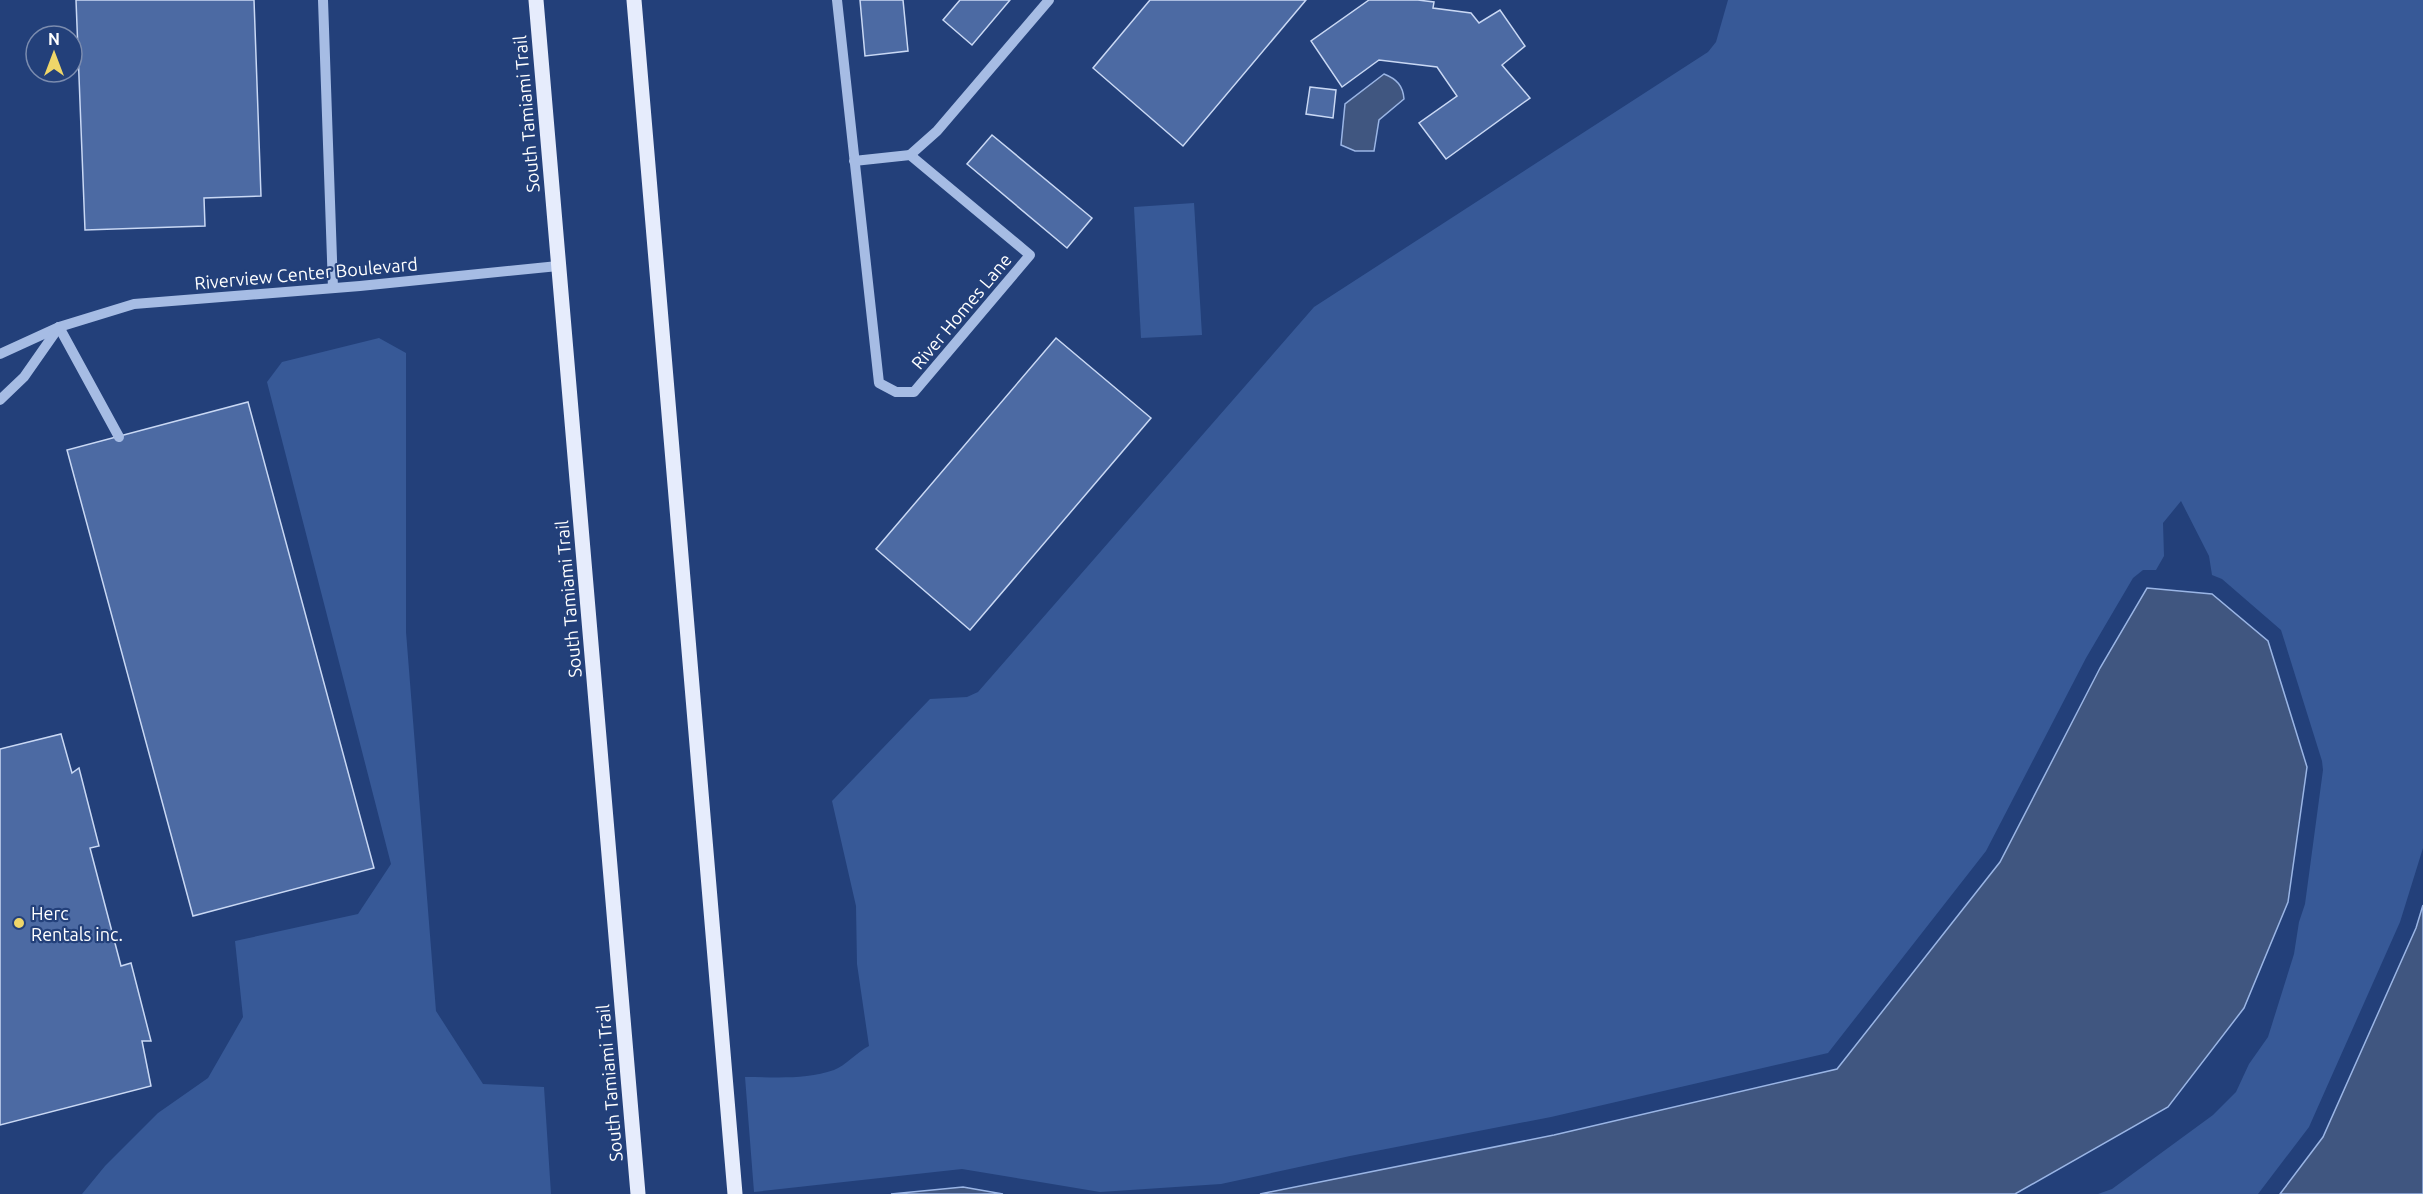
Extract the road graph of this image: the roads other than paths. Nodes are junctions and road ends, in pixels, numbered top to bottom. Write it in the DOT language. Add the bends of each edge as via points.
graph roads {
  1 [pos="323,0"];
  2 [pos="536,0"];
  3 [pos="634,0"];
  4 [pos="837,0"];
  5 [pos="1049,0"];
  6 [pos="910,155"];
  7 [pos="854,160"];
  8 [pos="558,266"];
  9 [pos="333,288"];
  10 [pos="59,327"];
  11 [pos="0,354"];
  12 [pos="0,400"];
  13 [pos="119,437"];
  14 [pos="638,1194"];
  15 [pos="735,1194"];
  1 -- 9 [label="street"];
  2 -- 8 [label="main road, South Tamiami Trail"];
  3 -- 15 [label="main road"];
  4 -- 7 [label="street, River Homes Lane"];
  5 -- 6 [label="street" via="937,131"];
  6 -- 7 [label="street"];
  6 -- 7 [label="street, River Homes Lane" via="1030,255 914,392 896,392 879,383"];
  8 -- 9 [label="street, Riverview Center Boulevard"];
  8 -- 14 [label="main road, South Tamiami Trail"];
  9 -- 10 [label="street, Riverview Center Boulevard" via="135,304"];
  10 -- 11 [label="street, Riverview Center Boulevard"];
  10 -- 12 [label="street" via="24,377"];
  10 -- 13 [label="street"];
}
